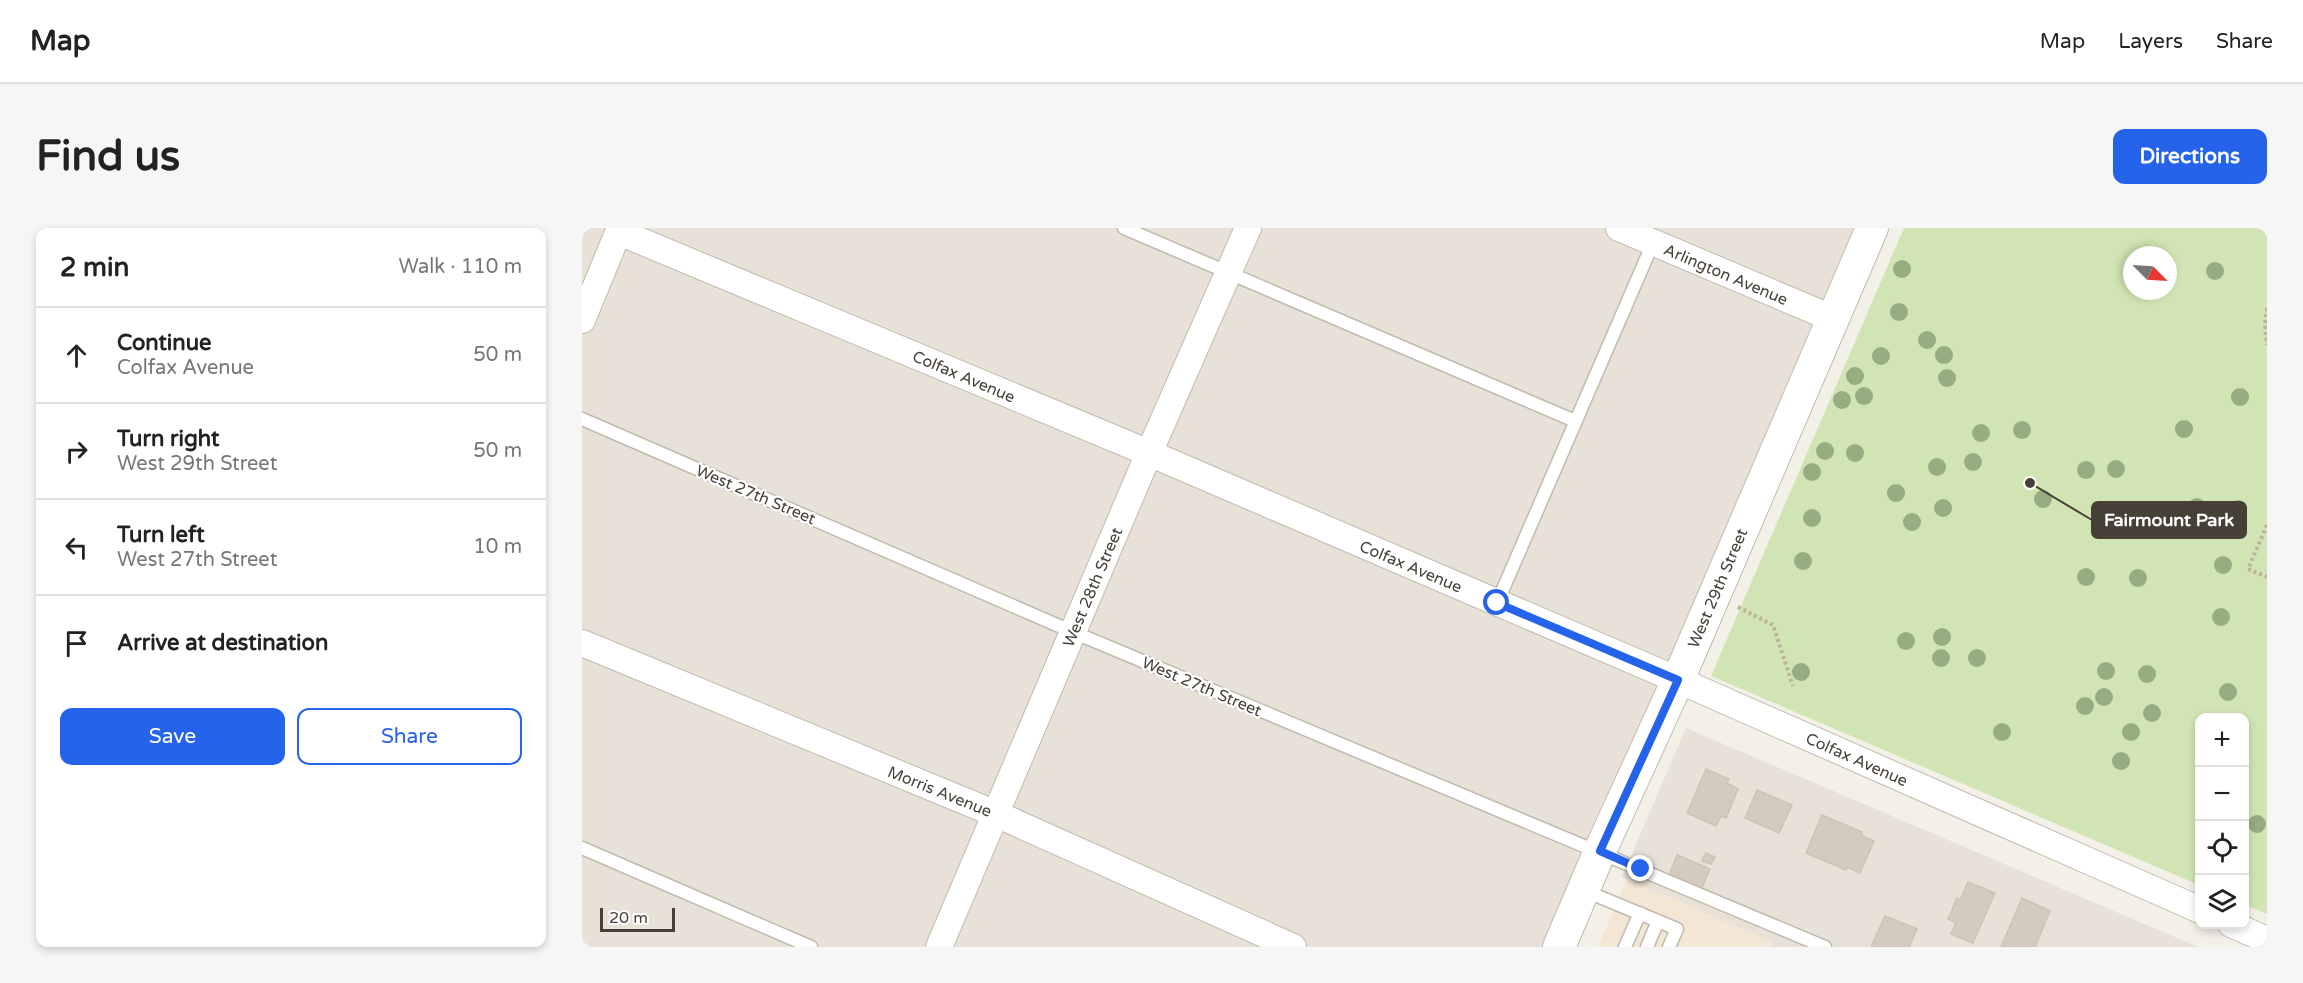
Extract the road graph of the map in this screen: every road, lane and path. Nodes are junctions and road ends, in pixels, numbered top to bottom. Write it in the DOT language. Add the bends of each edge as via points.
graph roads {
  1 [pos="1124,228"];
  2 [pos="1248,228"];
  3 [pos="1619,228"];
  4 [pos="1872,228"];
  5 [pos="620,230"];
  6 [pos="1653,243"];
  7 [pos="1228,274"];
  8 [pos="2267,308"];
  9 [pos="1834,319"];
  10 [pos="582,320"];
  11 [pos="2266,324"];
  12 [pos="2267,345"];
  13 [pos="582,419"];
  14 [pos="1575,421"];
  15 [pos="1149,453"];
  16 [pos="2267,525"];
  17 [pos="2267,577"];
  18 [pos="1497,603"];
  19 [pos="1737,607"];
  20 [pos="1072,632"];
  21 [pos="582,643"];
  22 [pos="1678,680"];
  23 [pos="1793,686"];
  24 [pos="996,814"];
  25 [pos="582,848"];
  26 [pos="1600,851"];
  27 [pos="1583,890"];
  28 [pos="2195,908"];
  29 [pos="1640,913"];
  30 [pos="1658,921"];
  31 [pos="2242,929"];
  32 [pos="2267,940"];
  33 [pos="810,947"];
  34 [pos="939,947"];
  35 [pos="1293,947"];
  36 [pos="1559,947"];
  37 [pos="1625,947"];
  38 [pos="1647,947"];
  39 [pos="1669,947"];
  40 [pos="1825,947"];
  1 -- 7 [label="lane"];
  2 -- 7 [label="street, West 28th Street"];
  3 -- 6 [label="street, Arlington Avenue"];
  4 -- 9 [label="street, West 29th Street"];
  5 -- 10 [label="street"];
  5 -- 15 [label="street, Colfax Avenue"];
  6 -- 9 [label="street, Arlington Avenue"];
  6 -- 14 [label="lane"];
  7 -- 14 [label="lane"];
  7 -- 15 [label="street, West 28th Street"];
  8 -- 11 [label="path"];
  9 -- 22 [label="street, West 29th Street"];
  11 -- 12 [label="path"];
  13 -- 20 [label="lane, West 27th Street"];
  14 -- 18 [label="lane"];
  15 -- 18 [label="street, Colfax Avenue"];
  15 -- 20 [label="street, West 28th Street"];
  16 -- 17 [label="path" via="2248,569"];
  18 -- 22 [label="street, Colfax Avenue"];
  19 -- 23 [label="path" via="1773,625"];
  20 -- 24 [label="street, West 28th Street"];
  20 -- 26 [label="lane, West 27th Street"];
  21 -- 24 [label="street, Morris Avenue"];
  22 -- 26 [label="street, West 29th Street"];
  22 -- 28 [label="street, Colfax Avenue"];
  24 -- 34 [label="street, West 28th Street"];
  24 -- 35 [label="street, Morris Avenue"];
  25 -- 33 [label="lane"];
  26 -- 27 [label="street, West 29th Street"];
  26 -- 40 [label="lane, West 27th Street"];
  27 -- 29 [label="lane"];
  27 -- 36 [label="street, West 29th Street"];
  29 -- 30 [label="lane"];
  29 -- 37 [label="lane"];
  30 -- 38 [label="lane"];
  30 -- 39 [label="lane" via="1677,928"];
  31 -- 32 [label="street"];
}
